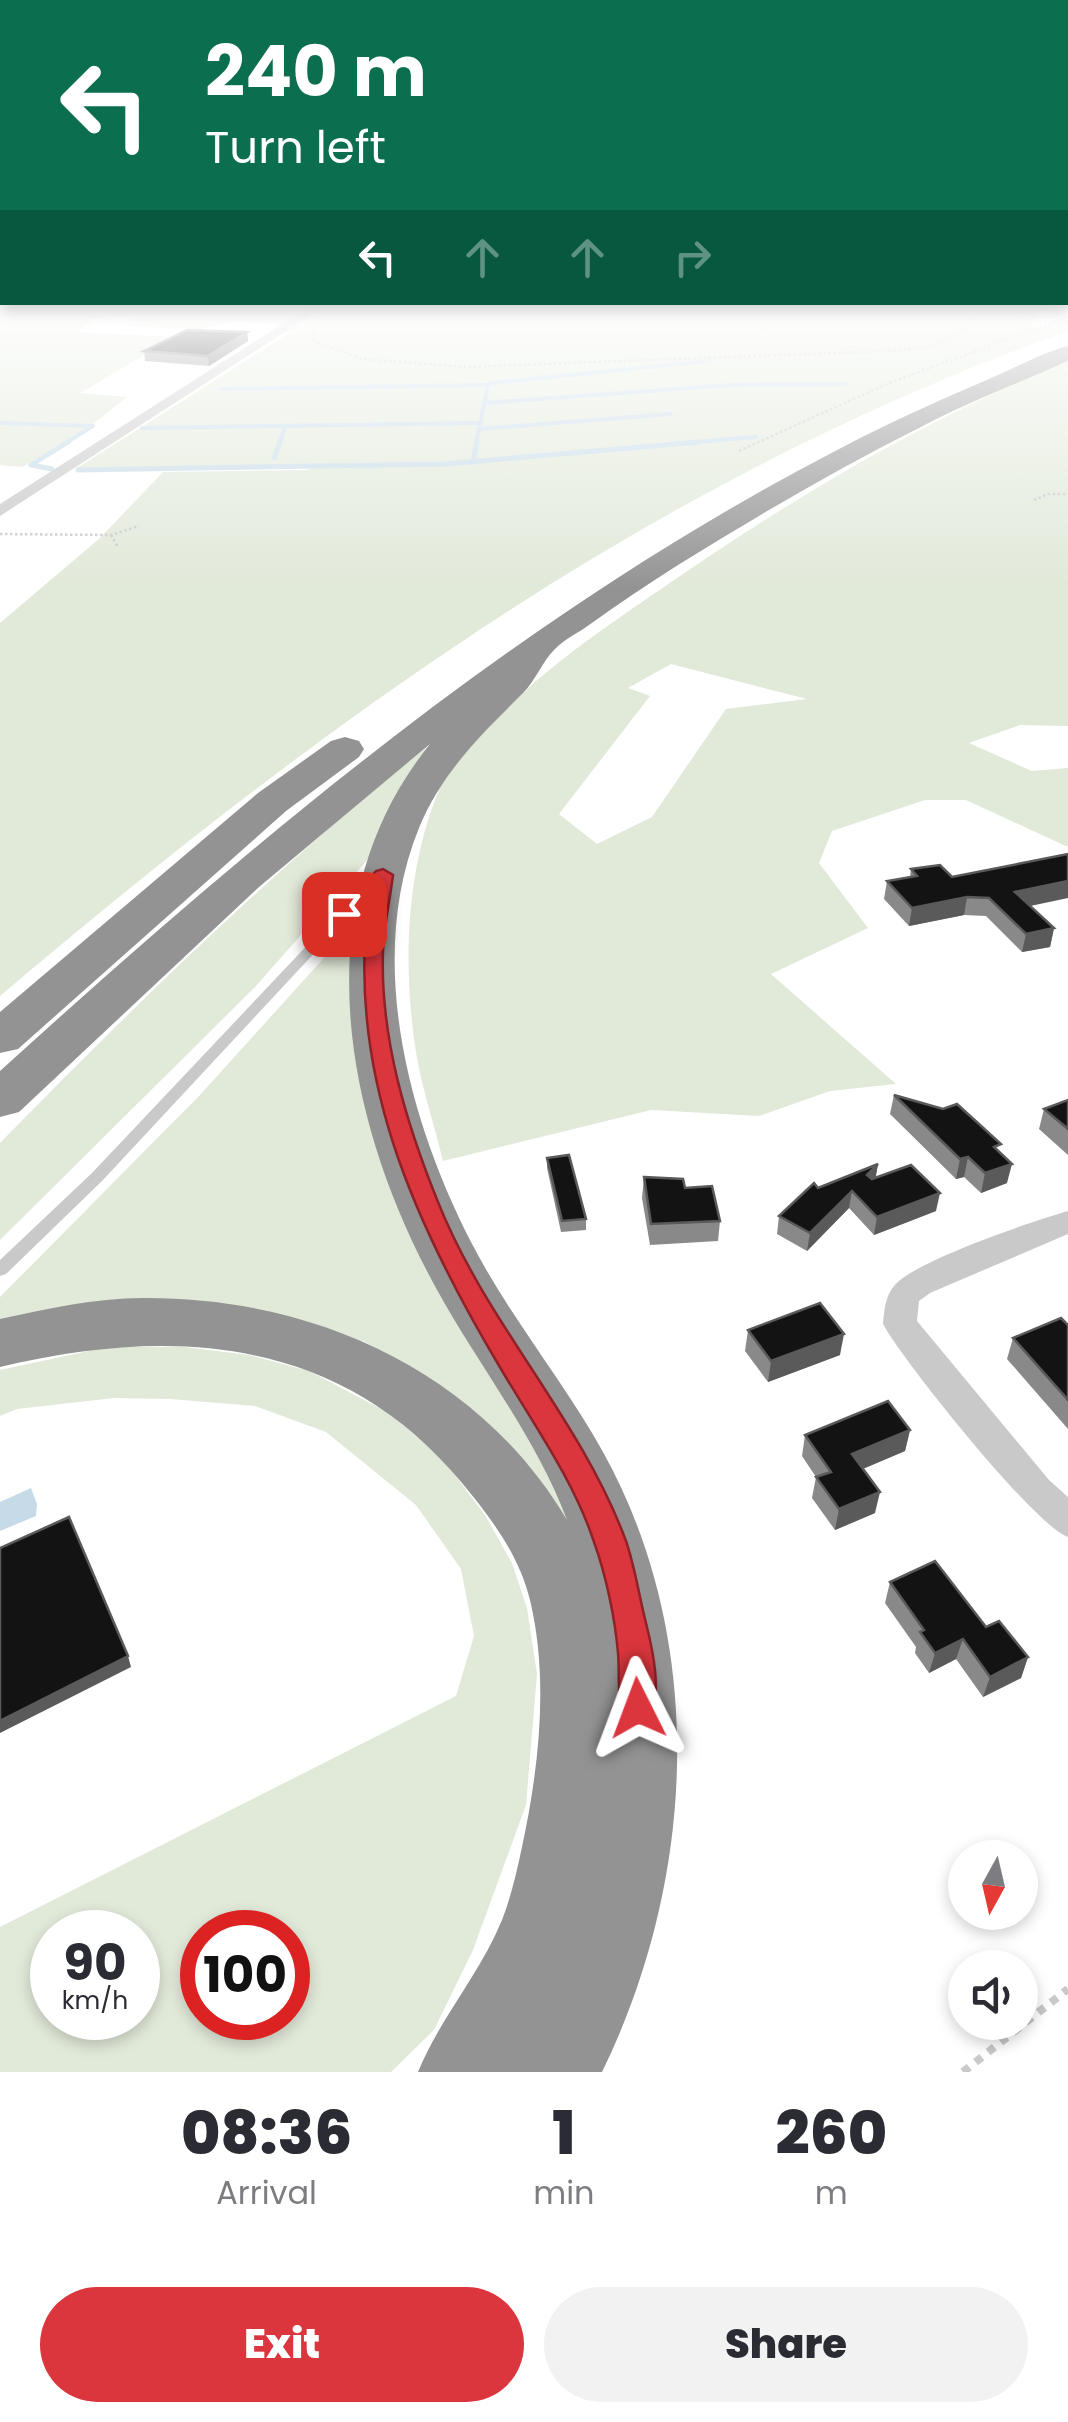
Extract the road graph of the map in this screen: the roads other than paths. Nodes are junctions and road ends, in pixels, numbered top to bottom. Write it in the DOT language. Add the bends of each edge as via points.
graph roads {
  1 [pos="181,395"];
  2 [pos="927,395"];
  3 [pos="970,395"];
  4 [pos="28,493"];
  5 [pos="0,495"];
  6 [pos="0,511"];
  7 [pos="539,642"];
  8 [pos="383,875"];
  9 [pos="0,1038"];
  10 [pos="0,1100"];
  11 [pos="1068,1222"];
  12 [pos="0,1270"];
  13 [pos="0,1342"];
  14 [pos="1068,1521"];
  15 [pos="464,2072"];
  16 [pos="554,2072"];
  1 -- 4 [label="street"];
  2 -- 9 [label="highway" via="676,523 526,616 272,802"];
  3 -- 7 [label="highway" via="787,485"];
  4 -- 5 [label="street"];
  4 -- 6 [label="street"];
  7 -- 8 [label="highway" via="530,668 440,757 415,795"];
  7 -- 10 [label="highway" via="313,815 168,940"];
  8 -- 12 [label="lane" via="98,1178"];
  8 -- 16 [label="highway" via="374,1009 403,1143 463,1283 576,1467 610,1542 635,1650 639,1737 628,1867 590,1998"];
  11 -- 14 [label="street" via="910,1290 900,1324"];
  13 -- 15 [label="highway" via="97,1324 206,1322 274,1332 331,1351 443,1416 492,1465 536,1527 566,1598 577,1662 578,1744 546,1917 512,1993"];
}
